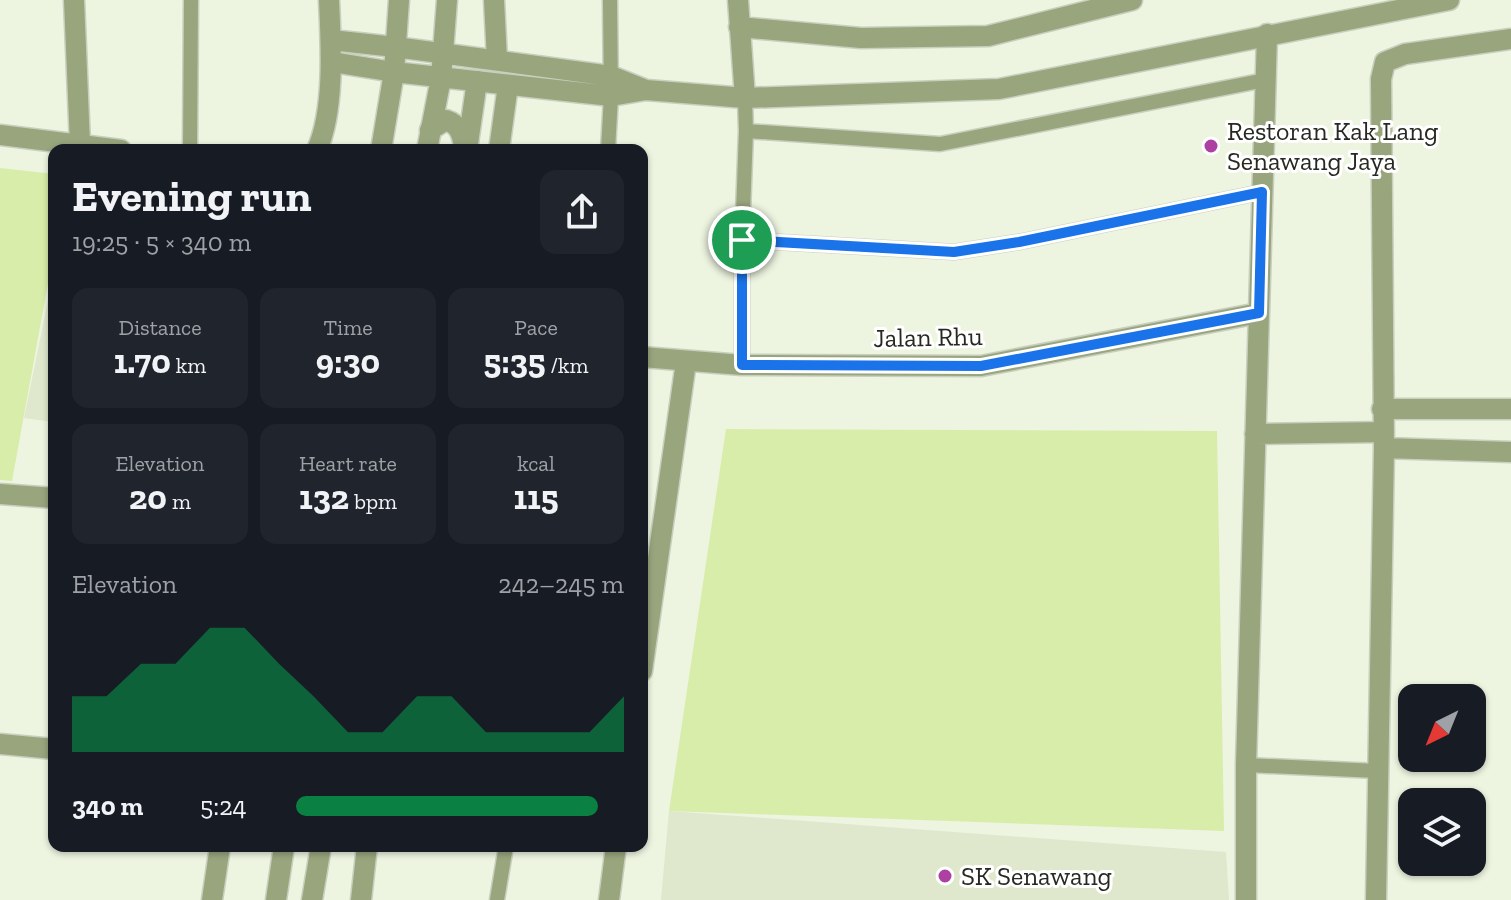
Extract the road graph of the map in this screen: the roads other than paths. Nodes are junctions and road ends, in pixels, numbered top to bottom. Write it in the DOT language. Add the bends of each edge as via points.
graph roads {
  1 [pos="74,0"];
  2 [pos="191,0"];
  3 [pos="329,0"];
  4 [pos="399,0"];
  5 [pos="447,0"];
  6 [pos="494,0"];
  7 [pos="610,0"];
  8 [pos="738,0"];
  9 [pos="1132,0"];
  10 [pos="1449,0"];
  11 [pos="1400,5"];
  12 [pos="1075,7"];
  13 [pos="739,27"];
  14 [pos="1267,34"];
  15 [pos="1511,39"];
  16 [pos="331,40"];
  17 [pos="395,47"];
  18 [pos="443,53"];
  19 [pos="497,60"];
  20 [pos="332,62"];
  21 [pos="394,72"];
  22 [pos="441,78"];
  23 [pos="1265,80"];
  24 [pos="477,81"];
  25 [pos="508,85"];
  26 [pos="611,86"];
  27 [pos="745,98"];
  28 [pos="746,131"];
  29 [pos="0,135"];
  30 [pos="428,140"];
  31 [pos="80,144"];
  32 [pos="190,144"];
  33 [pos="320,144"];
  34 [pos="382,144"];
  35 [pos="464,144"];
  36 [pos="467,144"];
  37 [pos="500,144"];
  38 [pos="608,144"];
  39 [pos="1262,192"];
  40 [pos="742,240"];
  41 [pos="1259,313"];
  42 [pos="648,358"];
  43 [pos="686,362"];
  44 [pos="742,365"];
  45 [pos="1382,409"];
  46 [pos="1511,409"];
  47 [pos="1255,434"];
  48 [pos="1384,440"];
  49 [pos="1511,452"];
  50 [pos="0,494"];
  51 [pos="48,498"];
  52 [pos="648,629"];
  53 [pos="0,744"];
  54 [pos="48,748"];
  55 [pos="1246,765"];
  56 [pos="1377,771"];
  57 [pos="219,852"];
  58 [pos="283,852"];
  59 [pos="320,852"];
  60 [pos="366,852"];
  61 [pos="505,852"];
  62 [pos="615,852"];
  63 [pos="212,900"];
  64 [pos="276,900"];
  65 [pos="312,900"];
  66 [pos="361,900"];
  67 [pos="497,900"];
  68 [pos="609,900"];
  69 [pos="1246,900"];
  70 [pos="1376,900"];
  1 -- 31 [label="street"];
  2 -- 32 [label="lane"];
  3 -- 16 [label="street"];
  4 -- 17 [label="street"];
  5 -- 18 [label="street"];
  6 -- 19 [label="street"];
  7 -- 26 [label="lane"];
  8 -- 13 [label="street"];
  9 -- 12 [label="street"];
  10 -- 11 [label="street"];
  11 -- 14 [label="street"];
  12 -- 13 [label="street" via="988,36 861,38"];
  13 -- 27 [label="street"];
  14 -- 23 [label="street"];
  14 -- 27 [label="street" via="999,89"];
  15 -- 45 [label="street" via="1405,54 1385,62"];
  16 -- 17 [label="street"];
  16 -- 20 [label="street"];
  17 -- 18 [label="street"];
  17 -- 21 [label="street"];
  18 -- 19 [label="street"];
  18 -- 22 [label="street"];
  19 -- 26 [label="street"];
  20 -- 21 [label="street"];
  20 -- 33 [label="street"];
  21 -- 22 [label="street"];
  21 -- 34 [label="street"];
  22 -- 24 [label="street"];
  22 -- 30 [label="street"];
  23 -- 28 [label="lane" via="940,144"];
  23 -- 39 [label="street"];
  24 -- 25 [label="street"];
  24 -- 36 [label="street"];
  25 -- 26 [label="street"];
  25 -- 37 [label="street"];
  26 -- 27 [label="street"];
  26 -- 38 [label="lane"];
  27 -- 28 [label="lane"];
  28 -- 40 [label="lane"];
  29 -- 31 [label="street"];
  30 -- 35 [label="street" via="446,120 460,130"];
  39 -- 40 [label="lane" via="954,252"];
  39 -- 41 [label="street"];
  40 -- 44 [label="lane"];
  41 -- 44 [label="street, Jalan Rhu" via="981,366"];
  41 -- 47 [label="street"];
  42 -- 43 [label="street, Jalan Rhu"];
  43 -- 44 [label="street, Jalan Rhu"];
  43 -- 52 [label="street"];
  45 -- 46 [label="street"];
  45 -- 48 [label="street"];
  47 -- 48 [label="street"];
  47 -- 55 [label="street"];
  48 -- 49 [label="street"];
  48 -- 56 [label="street"];
  50 -- 51 [label="street"];
  53 -- 54 [label="street"];
  55 -- 56 [label="lane"];
  55 -- 69 [label="street"];
  56 -- 70 [label="street"];
  57 -- 63 [label="street"];
  58 -- 64 [label="street"];
  59 -- 65 [label="street"];
  60 -- 66 [label="street"];
  61 -- 67 [label="lane"];
  62 -- 68 [label="street"];
}
